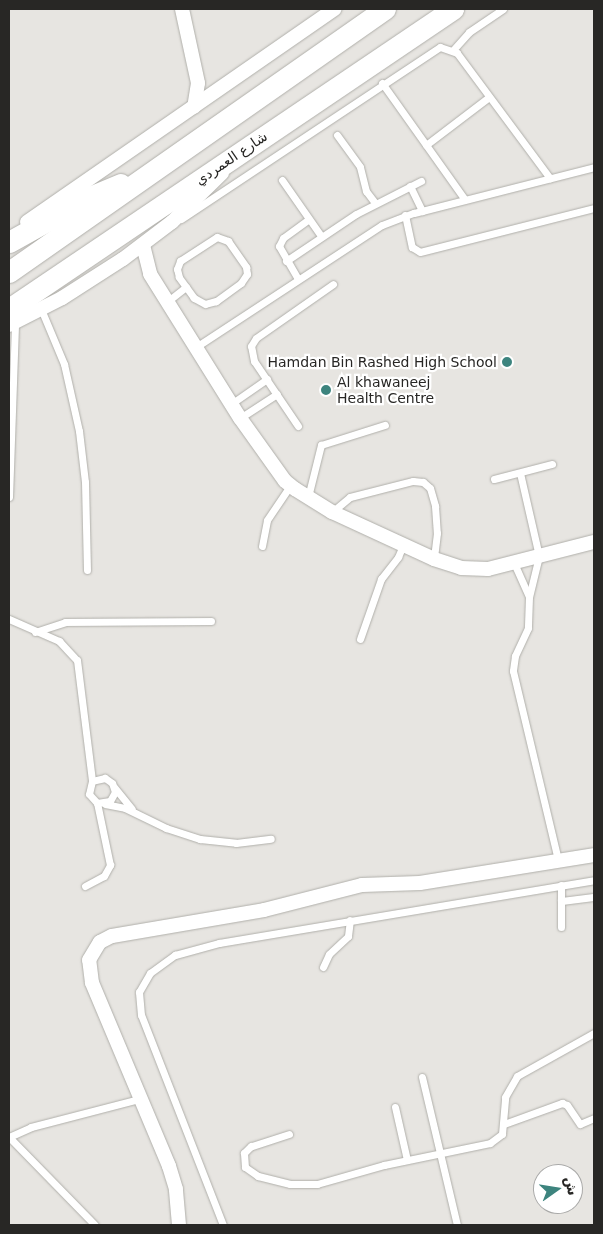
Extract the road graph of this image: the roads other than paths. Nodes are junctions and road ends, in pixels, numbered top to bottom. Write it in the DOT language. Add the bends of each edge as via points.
graph roads {
  1 [pos="182,9"];
  2 [pos="335,9"];
  3 [pos="385,9"];
  4 [pos="453,9"];
  5 [pos="503,9"];
  6 [pos="453,50"];
  7 [pos="197,78"];
  8 [pos="382,83"];
  9 [pos="222,88"];
  10 [pos="489,97"];
  11 [pos="194,107"];
  12 [pos="337,135"];
  13 [pos="426,144"];
  14 [pos="240,152"];
  15 [pos="594,167"];
  16 [pos="594,171"];
  17 [pos="566,174"];
  18 [pos="147,176"];
  19 [pos="550,178"];
  20 [pos="282,180"];
  21 [pos="421,181"];
  22 [pos="410,186"];
  23 [pos="465,200"];
  24 [pos="375,204"];
  25 [pos="594,208"];
  26 [pos="422,211"];
  27 [pos="405,215"];
  28 [pos="309,219"];
  29 [pos="172,222"];
  30 [pos="9,234"];
  31 [pos="321,236"];
  32 [pos="9,242"];
  33 [pos="143,245"];
  34 [pos="286,262"];
  35 [pos="9,272"];
  36 [pos="298,279"];
  37 [pos="333,284"];
  38 [pos="186,288"];
  39 [pos="168,301"];
  40 [pos="41,309"];
  41 [pos="11,319"];
  42 [pos="196,347"];
  43 [pos="267,380"];
  44 [pos="277,394"];
  45 [pos="231,404"];
  46 [pos="240,418"];
  47 [pos="385,424"];
  48 [pos="298,426"];
  49 [pos="552,464"];
  50 [pos="520,473"];
  51 [pos="494,479"];
  52 [pos="290,486"];
  53 [pos="9,497"];
  54 [pos="308,497"];
  55 [pos="332,512"];
  56 [pos="594,542"];
  57 [pos="403,544"];
  58 [pos="262,546"];
  59 [pos="539,556"];
  60 [pos="434,559"];
  61 [pos="514,563"];
  62 [pos="87,570"];
  63 [pos="529,597"];
  64 [pos="9,620"];
  65 [pos="211,621"];
  66 [pos="36,632"];
  67 [pos="360,640"];
  68 [pos="92,782"];
  69 [pos="114,787"];
  70 [pos="97,803"];
  71 [pos="105,804"];
  72 [pos="134,811"];
  73 [pos="271,840"];
  74 [pos="594,855"];
  75 [pos="558,860"];
  76 [pos="594,880"];
  77 [pos="561,885"];
  78 [pos="85,886"];
  79 [pos="594,897"];
  80 [pos="561,901"];
  81 [pos="350,920"];
  82 [pos="561,927"];
  83 [pos="323,967"];
  84 [pos="594,1033"];
  85 [pos="422,1077"];
  86 [pos="139,1099"];
  87 [pos="395,1107"];
  88 [pos="594,1118"];
  89 [pos="504,1124"];
  90 [pos="289,1134"];
  91 [pos="9,1137"];
  92 [pos="440,1152"];
  93 [pos="406,1160"];
  94 [pos="95,1225"];
  95 [pos="179,1225"];
  96 [pos="223,1225"];
  97 [pos="457,1225"];
  1 -- 7 [label="street"];
  2 -- 9 [label="street"];
  3 -- 18 [label="main road"];
  4 -- 14 [label="main road, شارع العمردي"];
  5 -- 6 [label="lane" via="469,32"];
  6 -- 8 [label="lane" via="436,48"];
  6 -- 10 [label="lane"];
  7 -- 9 [label="street"];
  7 -- 11 [label="street"];
  8 -- 13 [label="lane"];
  8 -- 29 [label="lane" via="192,213"];
  9 -- 11 [label="street"];
  10 -- 13 [label="lane"];
  10 -- 19 [label="lane"];
  11 -- 30 [label="street"];
  12 -- 24 [label="lane" via="360,167 366,191"];
  13 -- 23 [label="lane"];
  14 -- 29 [label="street"];
  14 -- 41 [label="main road, شارع العمردي"];
  15 -- 17 [label="lane"];
  16 -- 17 [label="lane"];
  17 -- 19 [label="lane"];
  18 -- 32 [label="main road" via="104,190"];
  18 -- 35 [label="main road"];
  19 -- 23 [label="lane"];
  20 -- 28 [label="lane"];
  21 -- 22 [label="lane"];
  22 -- 24 [label="lane"];
  22 -- 26 [label="lane"];
  23 -- 26 [label="lane"];
  24 -- 31 [label="lane"];
  25 -- 27 [label="lane" via="420,252 412,247"];
  26 -- 27 [label="lane"];
  27 -- 36 [label="lane" via="371,230"];
  28 -- 31 [label="lane"];
  28 -- 34 [label="lane" via="280,243 280,252"];
  29 -- 33 [label="street"];
  31 -- 34 [label="lane"];
  33 -- 39 [label="street" via="147,267"];
  33 -- 40 [label="street"];
  34 -- 36 [label="lane"];
  36 -- 42 [label="lane"];
  37 -- 43 [label="lane" via="253,342 251,356"];
  38 -- 38 [label="lane" via="197,301 209,304 244,281 246,268 228,242 213,238 178,265 177,273"];
  38 -- 39 [label="lane"];
  39 -- 42 [label="street"];
  40 -- 41 [label="street"];
  40 -- 62 [label="lane" via="64,364 79,431 85,482"];
  41 -- 53 [label="lane"];
  42 -- 45 [label="street"];
  43 -- 44 [label="lane"];
  43 -- 45 [label="lane"];
  44 -- 46 [label="lane"];
  44 -- 48 [label="lane"];
  45 -- 46 [label="street"];
  46 -- 52 [label="street"];
  47 -- 54 [label="lane" via="321,445"];
  49 -- 50 [label="lane"];
  50 -- 51 [label="lane"];
  50 -- 59 [label="lane"];
  52 -- 54 [label="street"];
  52 -- 58 [label="lane" via="267,520"];
  54 -- 55 [label="street"];
  55 -- 57 [label="street"];
  55 -- 60 [label="lane" via="350,497 413,481 422,482 430,488 435,506"];
  56 -- 59 [label="street"];
  57 -- 60 [label="street"];
  57 -- 67 [label="lane" via="398,557 381,578"];
  59 -- 61 [label="street"];
  59 -- 63 [label="lane"];
  60 -- 61 [label="street" via="479,570"];
  61 -- 63 [label="lane"];
  63 -- 75 [label="lane" via="528,628 515,656 513,671"];
  64 -- 66 [label="lane"];
  65 -- 66 [label="lane" via="65,622"];
  66 -- 68 [label="lane" via="66,646 77,660"];
  68 -- 69 [label="lane" via="105,778"];
  68 -- 70 [label="lane" via="88,794"];
  69 -- 71 [label="lane" via="113,797"];
  69 -- 72 [label="lane"];
  70 -- 71 [label="lane"];
  70 -- 78 [label="lane" via="110,865 104,876"];
  71 -- 72 [label="lane"];
  72 -- 73 [label="lane" via="166,828 200,839 236,843"];
  74 -- 75 [label="street"];
  75 -- 86 [label="street" via="420,883 357,886 264,910 106,938 92,953 89,973"];
  76 -- 77 [label="lane"];
  77 -- 80 [label="lane"];
  77 -- 81 [label="lane"];
  79 -- 80 [label="lane"];
  80 -- 82 [label="lane"];
  81 -- 83 [label="lane" via="348,936 329,954"];
  81 -- 96 [label="lane" via="184,951 157,966 142,985 138,1000 141,1015"];
  84 -- 89 [label="lane" via="517,1076 505,1097"];
  85 -- 92 [label="lane"];
  86 -- 91 [label="lane" via="31,1127"];
  86 -- 95 [label="street" via="173,1178"];
  87 -- 93 [label="lane"];
  88 -- 89 [label="lane" via="580,1124 562,1103"];
  89 -- 92 [label="lane" via="502,1134 495,1141"];
  90 -- 93 [label="lane" via="251,1146 244,1153 246,1166 264,1178 304,1185 330,1182"];
  91 -- 94 [label="lane"];
  92 -- 93 [label="lane"];
  92 -- 97 [label="lane"];
}
